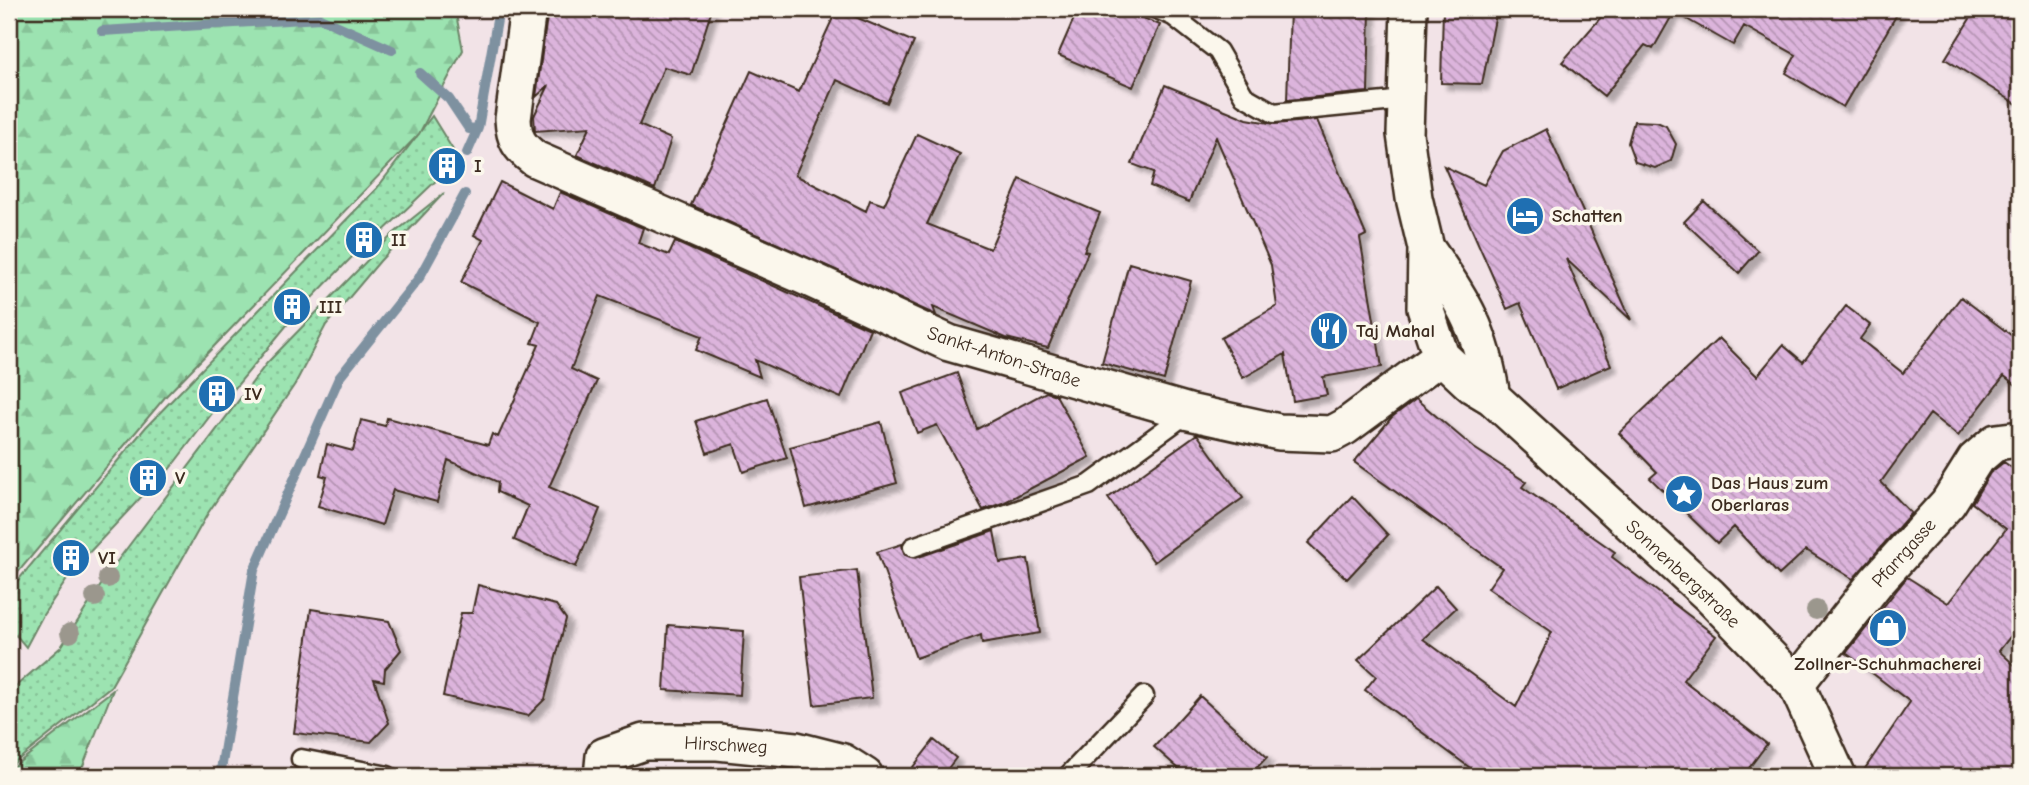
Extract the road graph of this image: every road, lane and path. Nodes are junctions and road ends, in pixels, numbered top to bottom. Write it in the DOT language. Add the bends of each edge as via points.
graph roads {
  1 [pos="528,9"];
  2 [pos="1157,9"];
  3 [pos="1409,9"];
  4 [pos="1405,100"];
  5 [pos="1426,248"];
  6 [pos="1441,356"];
  7 [pos="1492,397"];
  8 [pos="1189,412"];
  9 [pos="2020,439"];
  10 [pos="914,547"];
  11 [pos="1797,684"];
  12 [pos="1144,696"];
  13 [pos="301,759"];
  14 [pos="388,776"];
  15 [pos="602,776"];
  16 [pos="866,776"];
  17 [pos="1068,776"];
  18 [pos="1839,776"];
  1 -- 8 [label="street, Sankt-Anton-Straße" via="514,135 507,151 535,159 949,343"];
  2 -- 4 [label="lane" via="1218,51 1244,96 1273,113"];
  3 -- 4 [label="street, Sonnenbergstraße"];
  4 -- 5 [label="street, Sonnenbergstraße" via="1408,162"];
  5 -- 6 [label="street, Sonnenbergstraße" via="1425,308"];
  5 -- 7 [label="street, Sonnenbergstraße" via="1477,330"];
  6 -- 7 [label="street, Sonnenbergstraße"];
  6 -- 8 [label="street, Sankt-Anton-Straße" via="1332,434 1279,432"];
  7 -- 11 [label="street, Sonnenbergstraße" via="1709,594"];
  8 -- 10 [label="lane" via="1089,485"];
  9 -- 11 [label="street, Pfarrgasse" via="1996,442 1975,460 1948,503 1876,582"];
  11 -- 18 [label="street, Sonnenbergstraße"];
  12 -- 17 [label="lane"];
  13 -- 14 [label="lane"];
  15 -- 16 [label="street, Hirschweg" via="604,756 644,742 796,750 843,762"];
}
